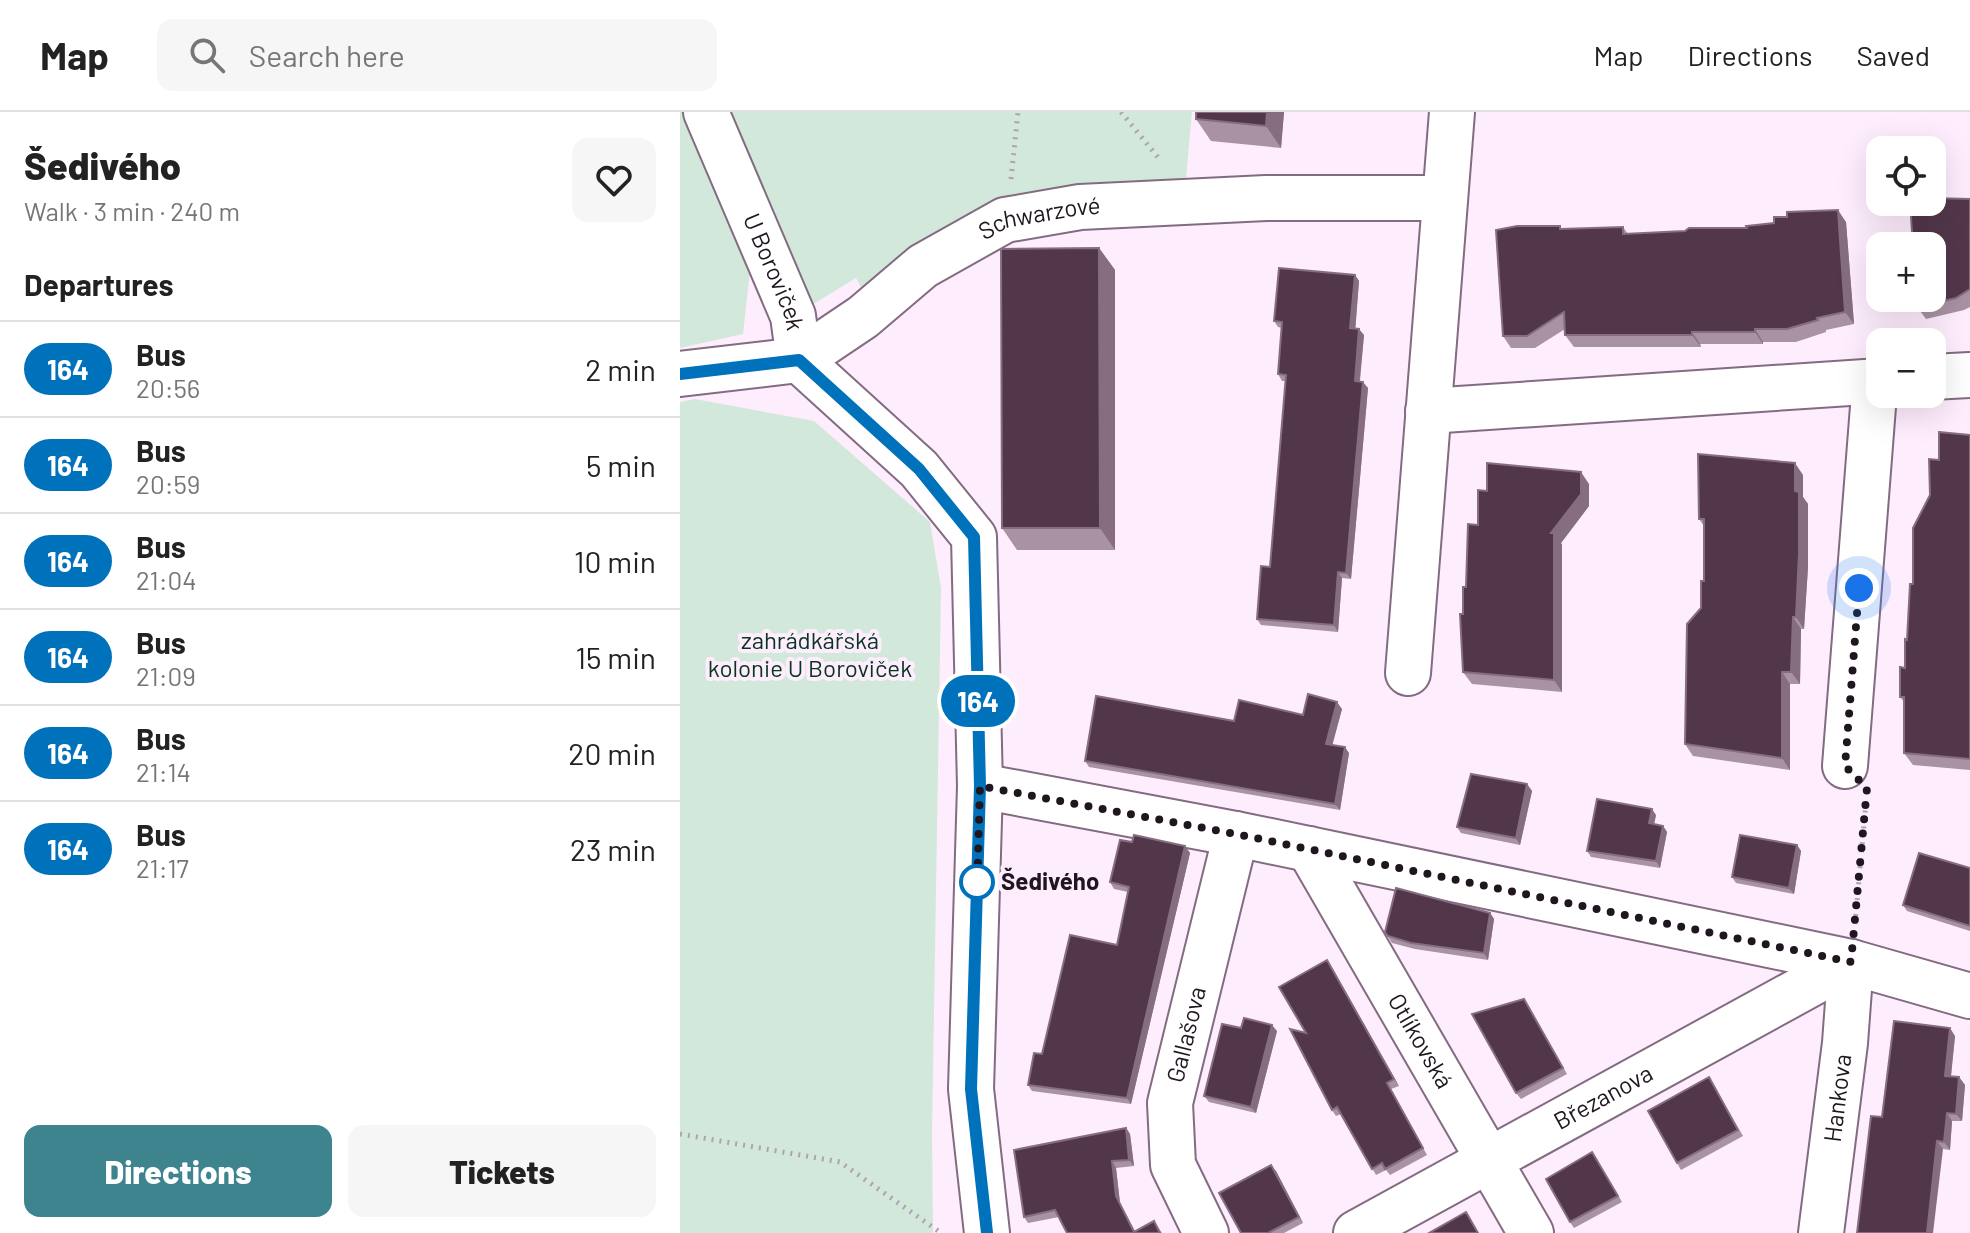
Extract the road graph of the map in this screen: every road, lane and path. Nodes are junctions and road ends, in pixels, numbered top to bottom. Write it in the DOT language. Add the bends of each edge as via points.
graph roads {
  1 [pos="706,112"];
  2 [pos="1018,112"];
  3 [pos="1121,112"];
  4 [pos="1452,112"];
  5 [pos="1443,198"];
  6 [pos="1174,202"];
  7 [pos="1005,220"];
  8 [pos="799,360"];
  9 [pos="680,374"];
  10 [pos="1970,375"];
  11 [pos="1946,376"];
  12 [pos="1866,382"];
  13 [pos="1875,408"];
  14 [pos="1428,411"];
  15 [pos="1408,673"];
  16 [pos="1845,766"];
  17 [pos="980,786"];
  18 [pos="1236,834"];
  19 [pos="1309,849"];
  20 [pos="1851,962"];
  21 [pos="1970,996"];
  22 [pos="680,1134"];
  23 [pos="1489,1160"];
  24 [pos="941,1233"];
  25 [pos="987,1233"];
  26 [pos="1206,1233"];
  27 [pos="1356,1233"];
  28 [pos="1531,1233"];
  29 [pos="1821,1233"];
  1 -- 8 [label="street, U Boroviček" via="793,316"];
  2 -- 7 [label="path"];
  3 -- 6 [label="path" via="1165,165"];
  4 -- 5 [label="street"];
  5 -- 6 [label="street, Schwarzové"];
  5 -- 14 [label="street"];
  6 -- 7 [label="street, Schwarzové" via="1080,207"];
  7 -- 8 [label="street, Schwarzové" via="923,266 863,317"];
  8 -- 9 [label="street, Schwarzové"];
  8 -- 17 [label="street, U Boroviček" via="919,469 974,537"];
  10 -- 11 [label="street"];
  12 -- 14 [label="street"];
  13 -- 16 [label="street"];
  14 -- 15 [label="street"];
  16 -- 20 [label="path" via="1867,788"];
  17 -- 18 [label="street"];
  17 -- 25 [label="street, U Boroviček" via="971,1089"];
  18 -- 19 [label="street"];
  18 -- 26 [label="street, Gallašova" via="1170,1103 1173,1165"];
  19 -- 20 [label="street"];
  19 -- 23 [label="street, Otlíkovská"];
  20 -- 21 [label="street"];
  20 -- 23 [label="street, Březanova"];
  20 -- 29 [label="street, Hankova"];
  22 -- 24 [label="path" via="840,1162"];
  23 -- 27 [label="street, Březanova"];
  23 -- 28 [label="street, Otlíkovská"];
}
